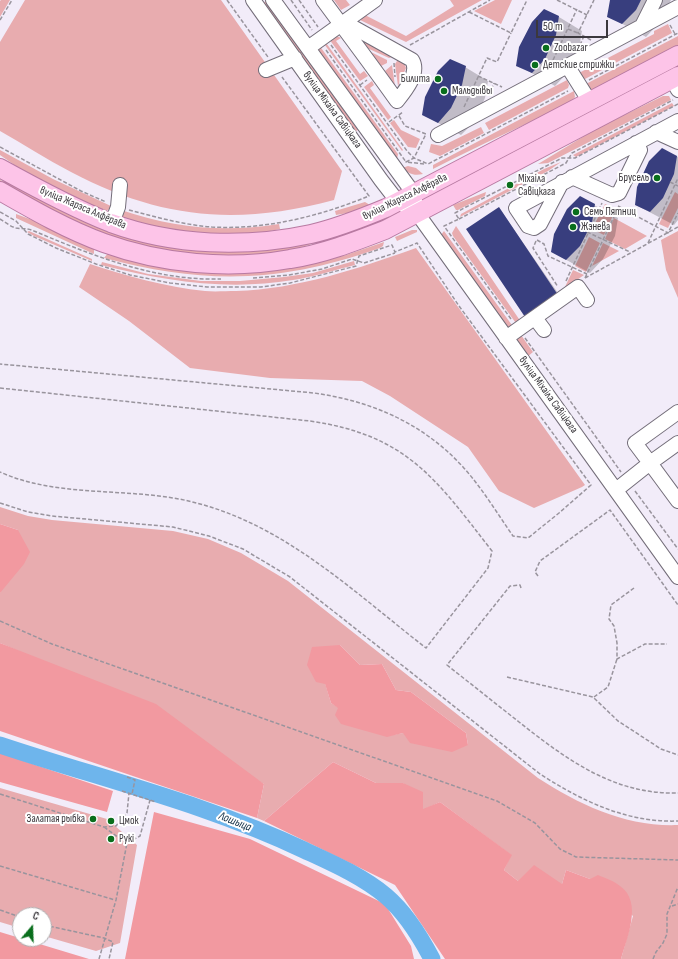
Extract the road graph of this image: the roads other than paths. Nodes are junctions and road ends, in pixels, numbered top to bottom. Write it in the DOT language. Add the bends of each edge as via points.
graph roads {
  1 [pos="253,0"];
  2 [pos="273,0"];
  3 [pos="323,0"];
  4 [pos="375,0"];
  5 [pos="655,0"];
  6 [pos="363,4"];
  7 [pos="678,6"];
  8 [pos="341,24"];
  9 [pos="642,26"];
  10 [pos="317,41"];
  11 [pos="678,55"];
  12 [pos="295,58"];
  13 [pos="568,67"];
  14 [pos="271,68"];
  15 [pos="676,82"];
  16 [pos="590,102"];
  17 [pos="678,121"];
  18 [pos="656,132"];
  19 [pos="438,135"];
  20 [pos="678,142"];
  21 [pos="636,143"];
  22 [pos="0,168"];
  23 [pos="120,185"];
  24 [pos="0,191"];
  25 [pos="414,194"];
  26 [pos="398,202"];
  27 [pos="417,213"];
  28 [pos="115,215"];
  29 [pos="587,300"];
  30 [pos="535,318"];
  31 [pos="544,330"];
  32 [pos="506,338"];
  33 [pos="678,412"];
  34 [pos="678,443"];
  35 [pos="650,463"];
  36 [pos="616,490"];
  37 [pos="678,501"];
  38 [pos="678,577"];
  1 -- 12 [label="street, вуліца Міхаіла Савіцкага"];
  2 -- 10 [label="street, вуліца Міхаіла Савіцкага"];
  3 -- 8 [label="street"];
  4 -- 6 [label="street"];
  5 -- 9 [label="street"];
  6 -- 8 [label="street"];
  7 -- 9 [label="street"];
  8 -- 8 [label="street" via="378,73 397,101 406,90 414,72 412,60 351,26"];
  8 -- 10 [label="street"];
  9 -- 13 [label="street"];
  10 -- 25 [label="street, вуліца Міхаіла Савіцкага"];
  11 -- 16 [label="main road, вуліца Жарэса Алфёрава"];
  12 -- 14 [label="street"];
  12 -- 26 [label="street, вуліца Міхаіла Савіцкага"];
  13 -- 16 [label="street"];
  13 -- 19 [label="street"];
  15 -- 27 [label="main road, вуліца Жарэса Алфёрава"];
  16 -- 25 [label="main road, вуліца Жарэса Алфёрава"];
  17 -- 18 [label="street"];
  18 -- 20 [label="street"];
  18 -- 21 [label="street"];
  21 -- 21 [label="street" via="640,150 619,193 611,198 567,180"];
  22 -- 28 [label="main road, вуліца Жарэса Алфёрава" via="73,206"];
  23 -- 28 [label="street"];
  24 -- 27 [label="main road, вуліца Жарэса Алфёрава" via="65,226 103,242 160,258 210,264 264,262 320,253 358,241"];
  25 -- 26 [label="main road, вуліца Жарэса Алфёрава"];
  25 -- 27 [label="street, вуліца Міхаіла Савіцкага"];
  26 -- 27 [label="street, вуліца Міхаіла Савіцкага"];
  26 -- 28 [label="main road, вуліца Жарэса Алфёрава" via="351,222 313,233 260,241 208,243 161,237"];
  27 -- 32 [label="street, вуліца Міхаіла Савіцкага"];
  29 -- 30 [label="street" via="578,287"];
  30 -- 31 [label="street"];
  30 -- 32 [label="street"];
  32 -- 36 [label="street, вуліца Міхаіла Савіцкага"];
  33 -- 35 [label="street" via="635,443"];
  34 -- 35 [label="street"];
  35 -- 36 [label="street"];
  35 -- 37 [label="street"];
  36 -- 38 [label="street, вуліца Міхаіла Савіцкага"];
}
